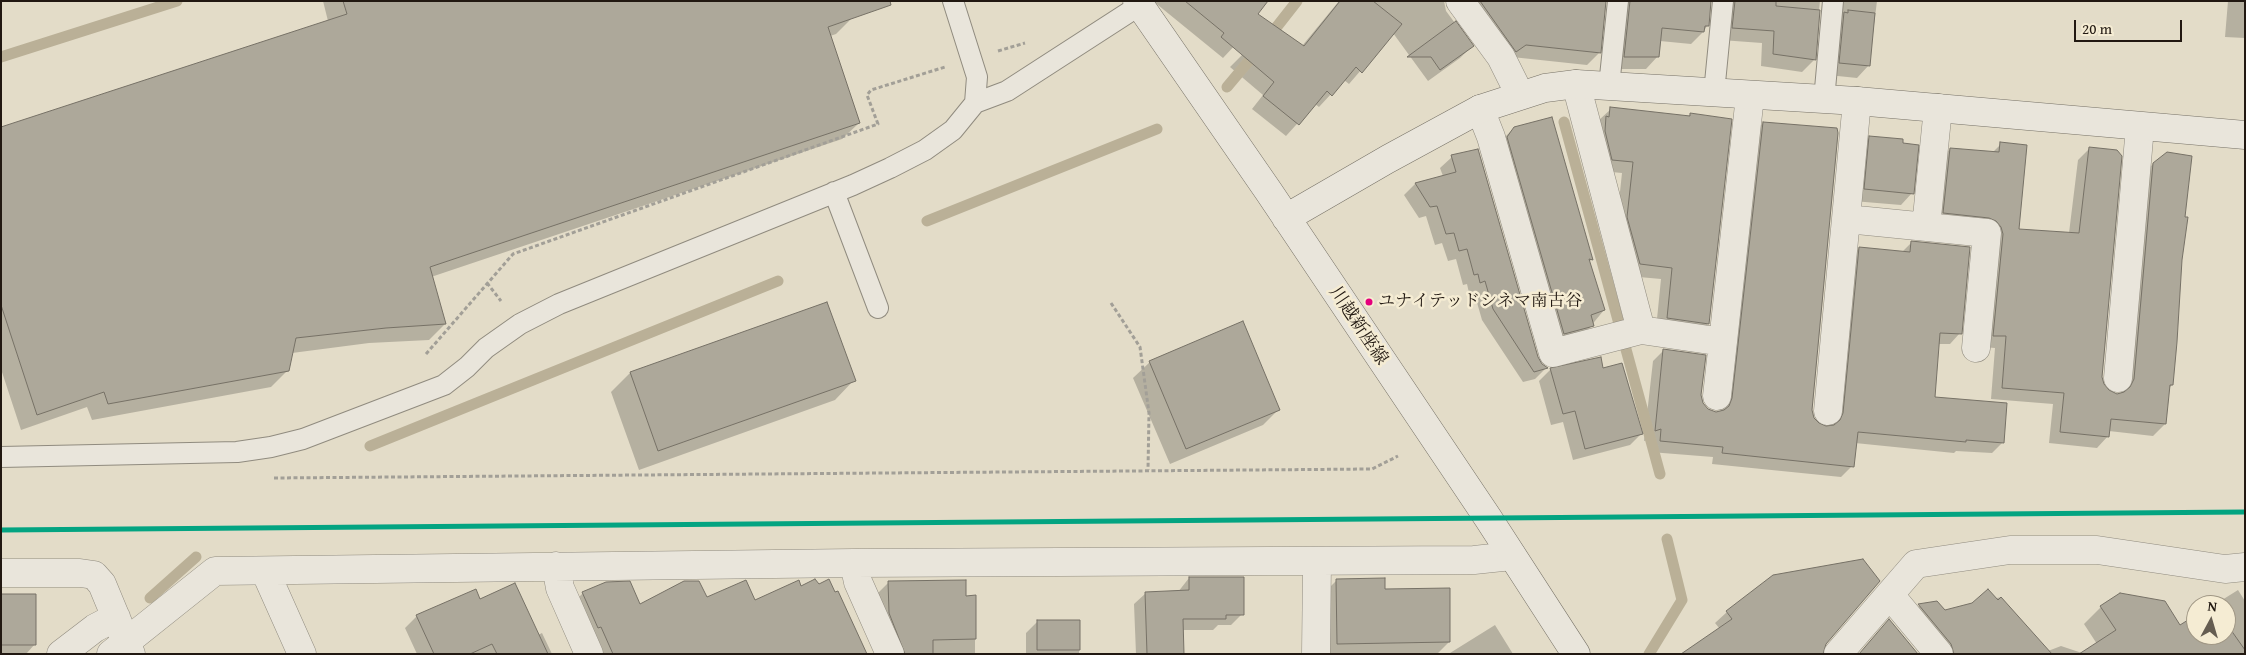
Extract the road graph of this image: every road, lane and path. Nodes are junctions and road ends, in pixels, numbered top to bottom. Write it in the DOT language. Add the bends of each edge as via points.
graph roads {
  1 [pos="953,1"];
  2 [pos="1460,1"];
  3 [pos="1618,1"];
  4 [pos="1723,1"];
  5 [pos="1832,1"];
  6 [pos="1139,3"];
  7 [pos="946,67"];
  8 [pos="1576,84"];
  9 [pos="1609,86"];
  10 [pos="1714,93"];
  11 [pos="1520,95"];
  12 [pos="1750,96"];
  13 [pos="1824,100"];
  14 [pos="1857,101"];
  15 [pos="975,103"];
  16 [pos="1938,108"];
  17 [pos="1480,109"];
  18 [pos="2140,127"];
  19 [pos="2245,135"];
  20 [pos="834,192"];
  21 [pos="1286,218"];
  22 [pos="1847,219"];
  23 [pos="1926,227"];
  24 [pos="487,283"];
  25 [pos="1111,303"];
  26 [pos="504,305"];
  27 [pos="878,308"];
  28 [pos="1641,330"];
  29 [pos="1723,342"];
  30 [pos="1976,348"];
  31 [pos="426,354"];
  32 [pos="2118,378"];
  33 [pos="1716,396"];
  34 [pos="1828,411"];
  35 [pos="1398,456"];
  36 [pos="1,457"];
  37 [pos="1148,470"];
  38 [pos="270,478"];
  39 [pos="1512,556"];
  40 [pos="1317,562"];
  41 [pos="854,563"];
  42 [pos="556,566"];
  43 [pos="2245,567"];
  44 [pos="265,571"];
  45 [pos="1,573"];
  46 [pos="1890,595"];
  47 [pos="116,617"];
  48 [pos="123,650"];
  49 [pos="61,654"];
  50 [pos="302,654"];
  51 [pos="588,654"];
  52 [pos="890,654"];
  53 [pos="1316,654"];
  54 [pos="1576,654"];
  55 [pos="1838,654"];
  56 [pos="1939,654"];
  1 -- 15 [label="lane" via="977,77"];
  2 -- 11 [label="street" via="1501,57"];
  3 -- 9 [label="lane"];
  4 -- 10 [label="lane"];
  5 -- 13 [label="lane"];
  6 -- 15 [label="lane" via="1007,91"];
  6 -- 21 [label="street, 川越新座線"];
  7 -- 24 [label="path" via="871,90 867,95 878,124 513,254"];
  8 -- 9 [label="street"];
  8 -- 11 [label="street"];
  8 -- 28 [label="street"];
  9 -- 10 [label="street"];
  10 -- 12 [label="street"];
  11 -- 17 [label="street"];
  12 -- 13 [label="street"];
  12 -- 29 [label="street"];
  13 -- 14 [label="street"];
  14 -- 16 [label="street"];
  14 -- 22 [label="street"];
  15 -- 20 [label="lane" via="953,130 925,150"];
  16 -- 18 [label="street"];
  16 -- 23 [label="street"];
  17 -- 21 [label="street"];
  17 -- 28 [label="street" via="1491,137 1553,353"];
  18 -- 19 [label="street"];
  18 -- 32 [label="street"];
  20 -- 27 [label="lane"];
  20 -- 36 [label="lane" via="559,304 492,343 444,385 303,439 237,452"];
  21 -- 39 [label="street, 川越新座線"];
  22 -- 23 [label="street"];
  22 -- 34 [label="street"];
  23 -- 30 [label="street" via="1987,233"];
  24 -- 26 [label="path"];
  24 -- 31 [label="path"];
  25 -- 37 [label="path" via="1140,347 1149,413"];
  28 -- 29 [label="street"];
  29 -- 33 [label="street"];
  35 -- 37 [label="path" via="1372,469"];
  37 -- 38 [label="path"];
  39 -- 40 [label="street" via="1474,560"];
  39 -- 54 [label="street, 川越新座線"];
  40 -- 41 [label="street"];
  40 -- 53 [label="street"];
  41 -- 42 [label="street"];
  41 -- 52 [label="street" via="858,582"];
  42 -- 44 [label="street"];
  42 -- 51 [label="street" via="560,588"];
  43 -- 46 [label="street" via="2225,569 2097,550 2010,550 1916,564"];
  44 -- 48 [label="street" via="215,572"];
  44 -- 50 [label="street"];
  45 -- 47 [label="street" via="94,575 102,584"];
  46 -- 55 [label="street"];
  46 -- 56 [label="street"];
  47 -- 48 [label="street"];
  47 -- 49 [label="street" via="95,628"];
}
